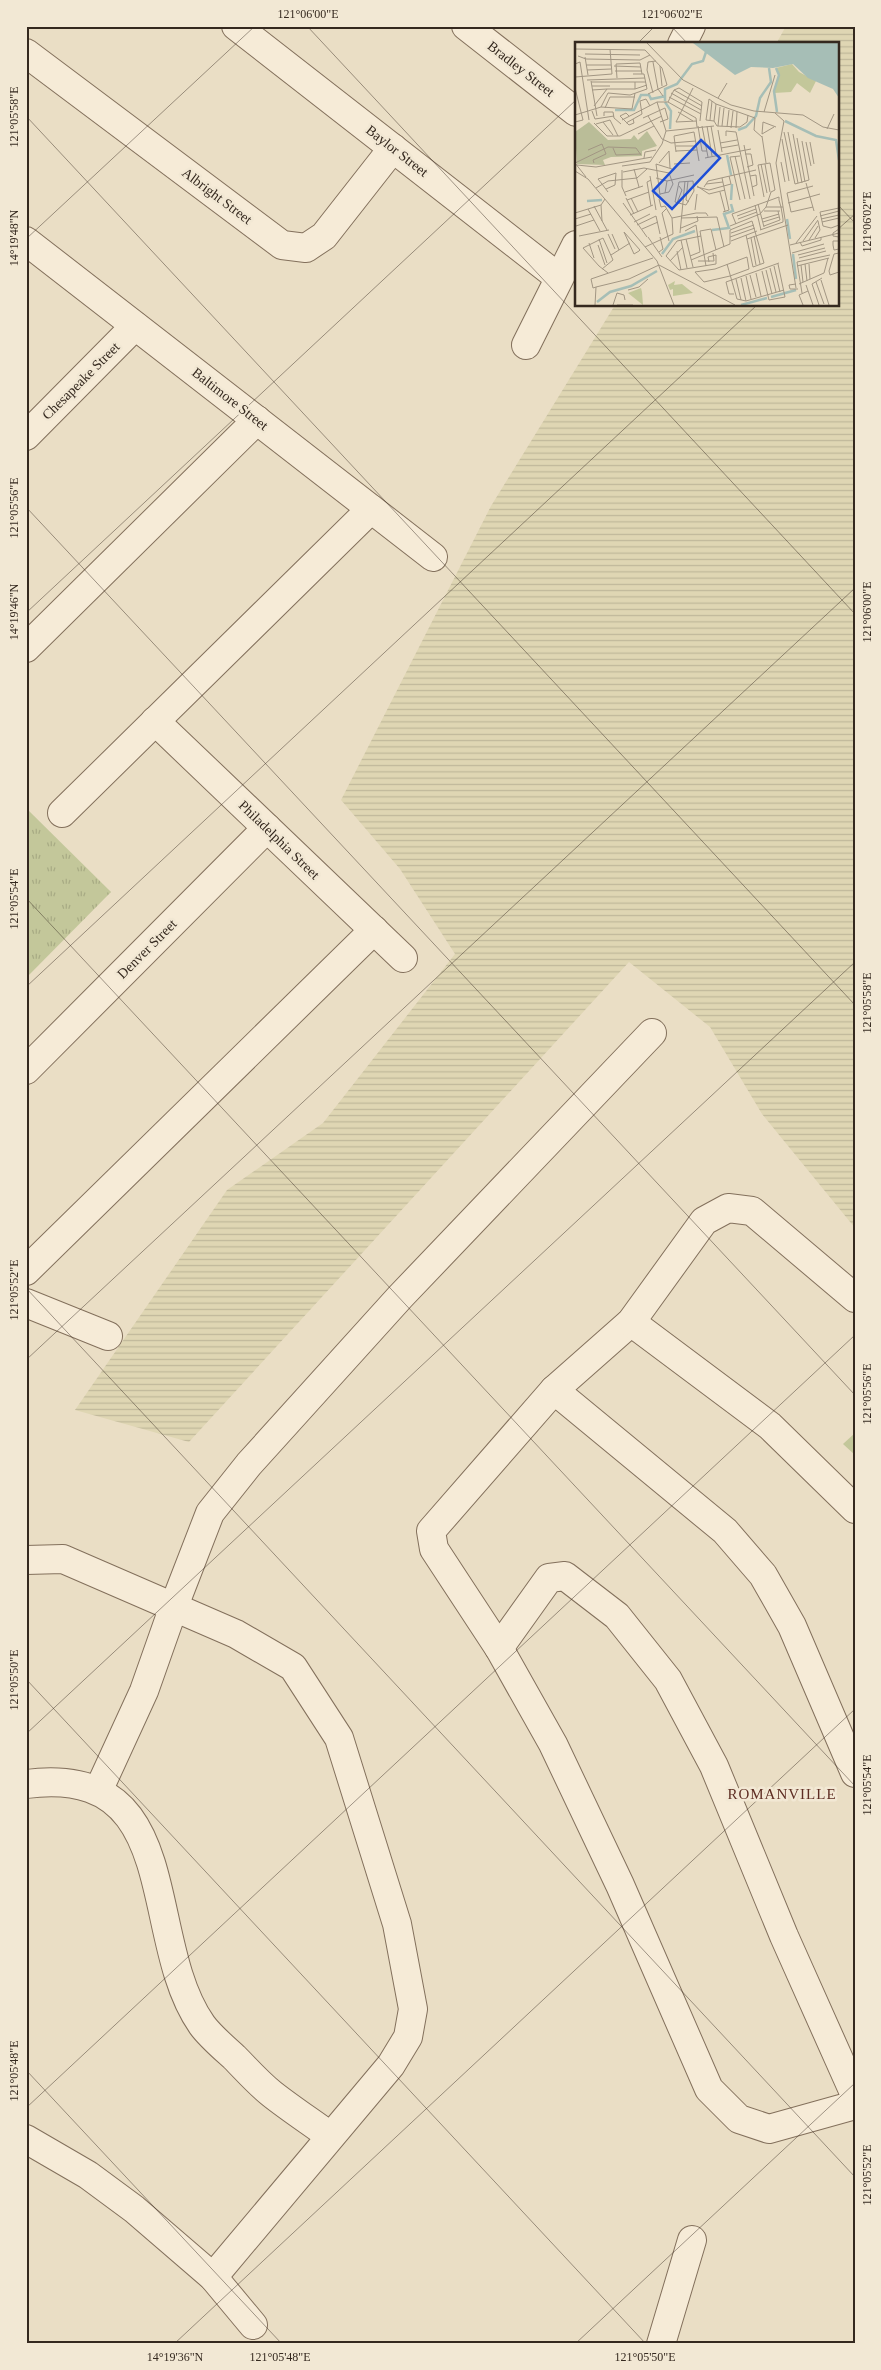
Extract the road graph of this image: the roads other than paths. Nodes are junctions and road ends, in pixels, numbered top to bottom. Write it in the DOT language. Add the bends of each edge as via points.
graph roads {
  1 [pos="236,26"];
  2 [pos="466,26"];
  3 [pos="691,26"];
  4 [pos="683,42"];
  5 [pos="26,53"];
  6 [pos="575,111"];
  7 [pos="393,148"];
  8 [pos="26,241"];
  9 [pos="575,247"];
  10 [pos="558,277"];
  11 [pos="135,326"];
  12 [pos="526,345"];
  13 [pos="257,420"];
  14 [pos="26,436"];
  15 [pos="371,509"];
  16 [pos="433,557"];
  17 [pos="26,648"];
  18 [pos="155,721"];
  19 [pos="62,813"];
  20 [pos="267,828"];
  21 [pos="374,930"];
  22 [pos="404,958"];
  23 [pos="652,1033"];
  24 [pos="26,1070"];
  25 [pos="26,1271"];
  26 [pos="855,1298"];
  27 [pos="26,1303"];
  28 [pos="631,1322"];
  29 [pos="108,1336"];
  30 [pos="554,1390"];
  31 [pos="855,1509"];
  32 [pos="26,1560"];
  33 [pos="174,1606"];
  34 [pos="500,1648"];
  35 [pos="855,1773"];
  36 [pos="26,1784"];
  37 [pos="99,1790"];
  38 [pos="855,2095"];
  39 [pos="855,2104"];
  40 [pos="330,2136"];
  41 [pos="26,2139"];
  42 [pos="692,2240"];
  43 [pos="213,2277"];
  44 [pos="253,2325"];
  45 [pos="661,2344"];
  1 -- 7 [label="street, Baylor Street"];
  2 -- 6 [label="street, Bradley Street"];
  3 -- 4 [label="street"];
  5 -- 7 [label="street, Albright Street" via="282,245 306,248 324,236"];
  7 -- 10 [label="street, Baylor Street"];
  8 -- 11 [label="street, Baltimore Street"];
  9 -- 10 [label="street"];
  10 -- 12 [label="street"];
  11 -- 13 [label="street, Baltimore Street"];
  11 -- 14 [label="street, Chesapeake Street"];
  13 -- 15 [label="street, Baltimore Street"];
  13 -- 17 [label="street"];
  15 -- 16 [label="street, Baltimore Street"];
  15 -- 18 [label="street"];
  18 -- 19 [label="street"];
  18 -- 20 [label="street, Philadelphia Street"];
  20 -- 21 [label="street, Philadelphia Street"];
  20 -- 24 [label="street, Denver Street"];
  21 -- 22 [label="street, Philadelphia Street"];
  21 -- 25 [label="street"];
  23 -- 33 [label="street" via="400,1297 249,1464 210,1513"];
  26 -- 28 [label="street" via="752,1211 728,1208 704,1221"];
  27 -- 29 [label="street"];
  28 -- 30 [label="street"];
  28 -- 31 [label="street" via="770,1426"];
  30 -- 34 [label="street" via="431,1531 434,1549"];
  30 -- 35 [label="street" via="725,1532 762,1575 792,1626"];
  32 -- 33 [label="street" via="63,1559"];
  33 -- 37 [label="street" via="144,1691"];
  33 -- 40 [label="street" via="236,1634 293,1667 339,1738 397,1924 413,2009 408,2037 391,2065"];
  34 -- 38 [label="street" via="549,1578 565,1576 617,1616 668,1680 714,1766 784,1936"];
  34 -- 39 [label="street" via="553,1744 616,1877 709,2089 739,2119 769,2129"];
  36 -- 37 [label="street" via="77,1784"];
  37 -- 40 [label="street" via="123,1807 140,1833 182,1986 202,2025 270,2093"];
  40 -- 43 [label="street"];
  41 -- 43 [label="street" via="88,2175 134,2209"];
  42 -- 45 [label="street"];
  43 -- 44 [label="street"];
}
